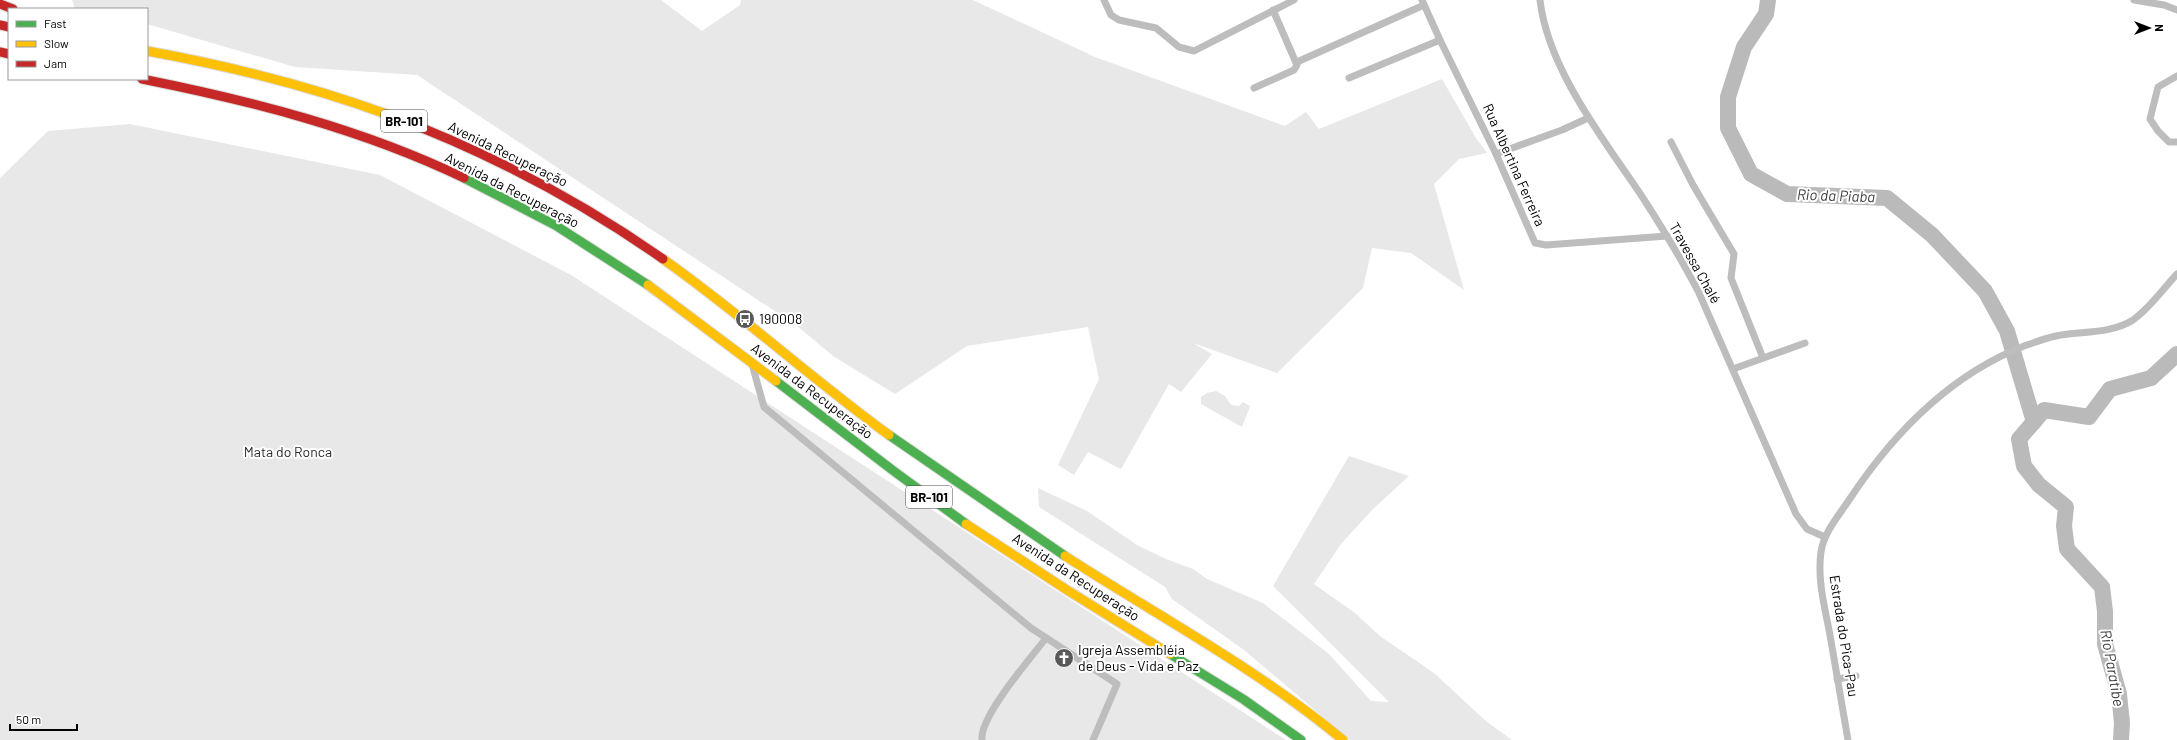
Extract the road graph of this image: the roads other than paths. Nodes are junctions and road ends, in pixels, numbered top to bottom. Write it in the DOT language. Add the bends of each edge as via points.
graph roads {
  1 [pos="1104,0"];
  2 [pos="1294,0"];
  3 [pos="1540,0"];
  4 [pos="2134,0"];
  5 [pos="1423,2"];
  6 [pos="0,4"];
  7 [pos="10,8"];
  8 [pos="1273,10"];
  9 [pos="2177,10"];
  10 [pos="1440,40"];
  11 [pos="148,51"];
  12 [pos="1297,64"];
  13 [pos="2177,76"];
  14 [pos="1349,78"];
  15 [pos="147,80"];
  16 [pos="1254,88"];
  17 [pos="1588,118"];
  18 [pos="1670,142"];
  19 [pos="2177,142"];
  20 [pos="1496,154"];
  21 [pos="1667,236"];
  22 [pos="2177,274"];
  23 [pos="1805,343"];
  24 [pos="1763,358"];
  25 [pos="752,364"];
  26 [pos="1733,369"];
  27 [pos="1825,537"];
  28 [pos="1046,638"];
  29 [pos="1856,676"];
  30 [pos="1837,679"];
  31 [pos="982,740"];
  32 [pos="1093,740"];
  33 [pos="1301,740"];
  34 [pos="1343,740"];
  35 [pos="1848,740"];
  1 -- 8 [label="street" via="1111,15 1119,20 1156,28 1180,47 1188,50 1199,49"];
  2 -- 8 [label="street"];
  3 -- 17 [label="street, Travessa Chalé" via="1546,30"];
  4 -- 9 [label="street"];
  5 -- 10 [label="street, Rua Albertina Ferreira"];
  5 -- 12 [label="street"];
  6 -- 7 [label="highway"];
  8 -- 12 [label="street"];
  10 -- 14 [label="street"];
  10 -- 20 [label="street, Rua Albertina Ferreira"];
  11 -- 34 [label="highway, Avenida Recuperação / BR-101" via="192,58 288,80 379,111 484,154 560,194 684,275 821,383 984,502 1254,675 1323,722"];
  12 -- 16 [label="street" via="1294,70"];
  13 -- 19 [label="street" via="2158,88 2150,119 2169,142"];
  15 -- 25 [label="highway, Avenida da Recuperação / BR-101" via="237,98 285,111 393,149 462,178 555,226 607,258 655,290"];
  17 -- 20 [label="street"];
  17 -- 21 [label="street, Travessa Chalé"];
  18 -- 24 [label="street" via="1734,254 1731,278"];
  20 -- 21 [label="street, Rua Albertina Ferreira" via="1535,243 1546,245"];
  21 -- 26 [label="street, Travessa Chalé" via="1699,293"];
  22 -- 27 [label="street" via="2144,310 2123,325 2111,329 2054,336 1999,357 1966,378 1912,421 1898,436 1866,474"];
  23 -- 24 [label="street"];
  24 -- 26 [label="street"];
  25 -- 28 [label="street" via="764,407"];
  25 -- 33 [label="highway, Avenida da Recuperação / BR-101" via="944,508 1122,624 1243,698"];
  26 -- 27 [label="street, Travessa Chalé" via="1796,514 1807,529"];
  27 -- 30 [label="street, Estrada do Pica-Pau" via="1820,572"];
  28 -- 31 [label="street" via="989,714 981,733"];
  28 -- 32 [label="street" via="1117,684"];
  29 -- 30 [label="street"];
  30 -- 35 [label="street, Estrada do Pica-Pau"];
}
